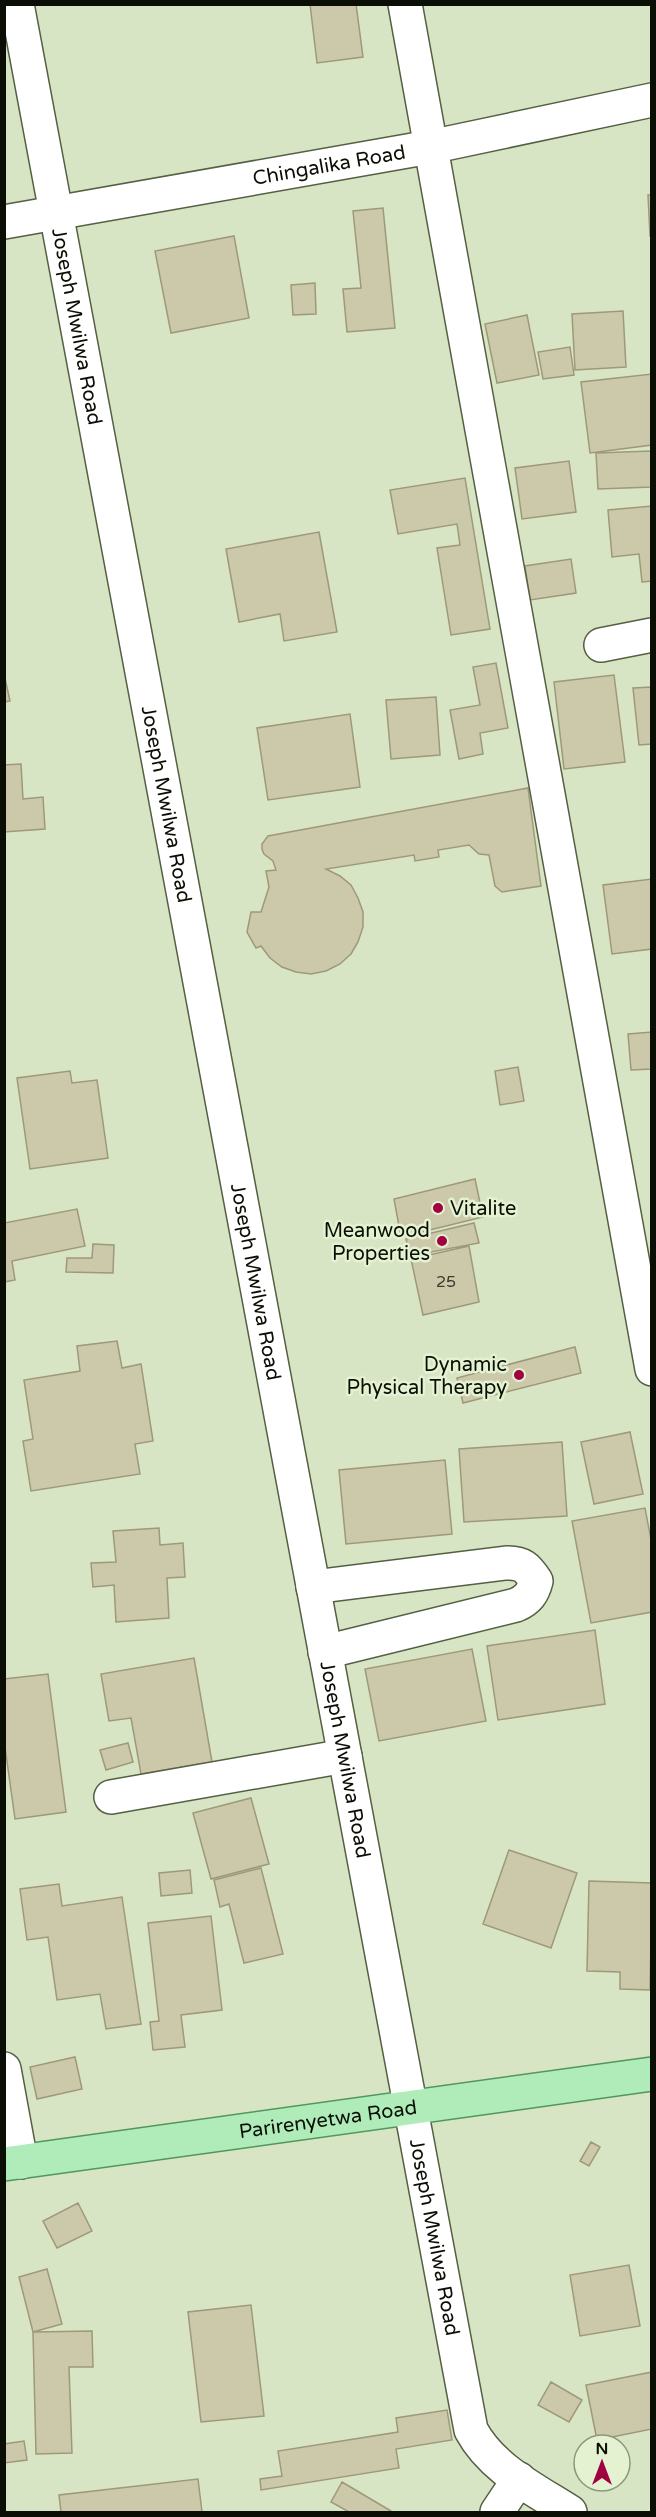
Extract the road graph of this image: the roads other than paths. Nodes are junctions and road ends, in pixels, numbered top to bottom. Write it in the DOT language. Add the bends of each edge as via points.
graph roads {
  1 [pos="17,4"];
  2 [pos="405,4"];
  3 [pos="651,100"];
  4 [pos="430,147"];
  5 [pos="56,214"];
  6 [pos="4,222"];
  7 [pos="651,635"];
  8 [pos="601,645"];
  9 [pos="651,1369"];
  10 [pos="313,1587"];
  11 [pos="325,1652"];
  12 [pos="345,1756"];
  13 [pos="111,1797"];
  14 [pos="4,2069"];
  15 [pos="651,2074"];
  16 [pos="410,2107"];
  17 [pos="13,2163"];
  18 [pos="519,2479"];
  19 [pos="497,2512"];
  20 [pos="570,2512"];
  1 -- 5 [label="street, Joseph Mwilwa Road"];
  2 -- 4 [label="street"];
  3 -- 4 [label="street, Chingalika Road"];
  4 -- 5 [label="street, Chingalika Road"];
  4 -- 9 [label="street"];
  5 -- 6 [label="street, Chingalika Road"];
  5 -- 10 [label="street, Joseph Mwilwa Road"];
  7 -- 8 [label="street"];
  10 -- 11 [label="street, Joseph Mwilwa Road"];
  10 -- 11 [label="street" via="506,1563 527,1567 536,1581 526,1601 516,1605"];
  11 -- 12 [label="street, Joseph Mwilwa Road"];
  12 -- 13 [label="street"];
  12 -- 16 [label="street, Joseph Mwilwa Road"];
  14 -- 17 [label="street"];
  15 -- 16 [label="main road, Parirenyetwa Road"];
  16 -- 17 [label="main road, Parirenyetwa Road"];
  16 -- 18 [label="street, Joseph Mwilwa Road" via="471,2430 481,2448"];
  18 -- 19 [label="street"];
  18 -- 20 [label="street, Joseph Mwilwa Road"];
}
